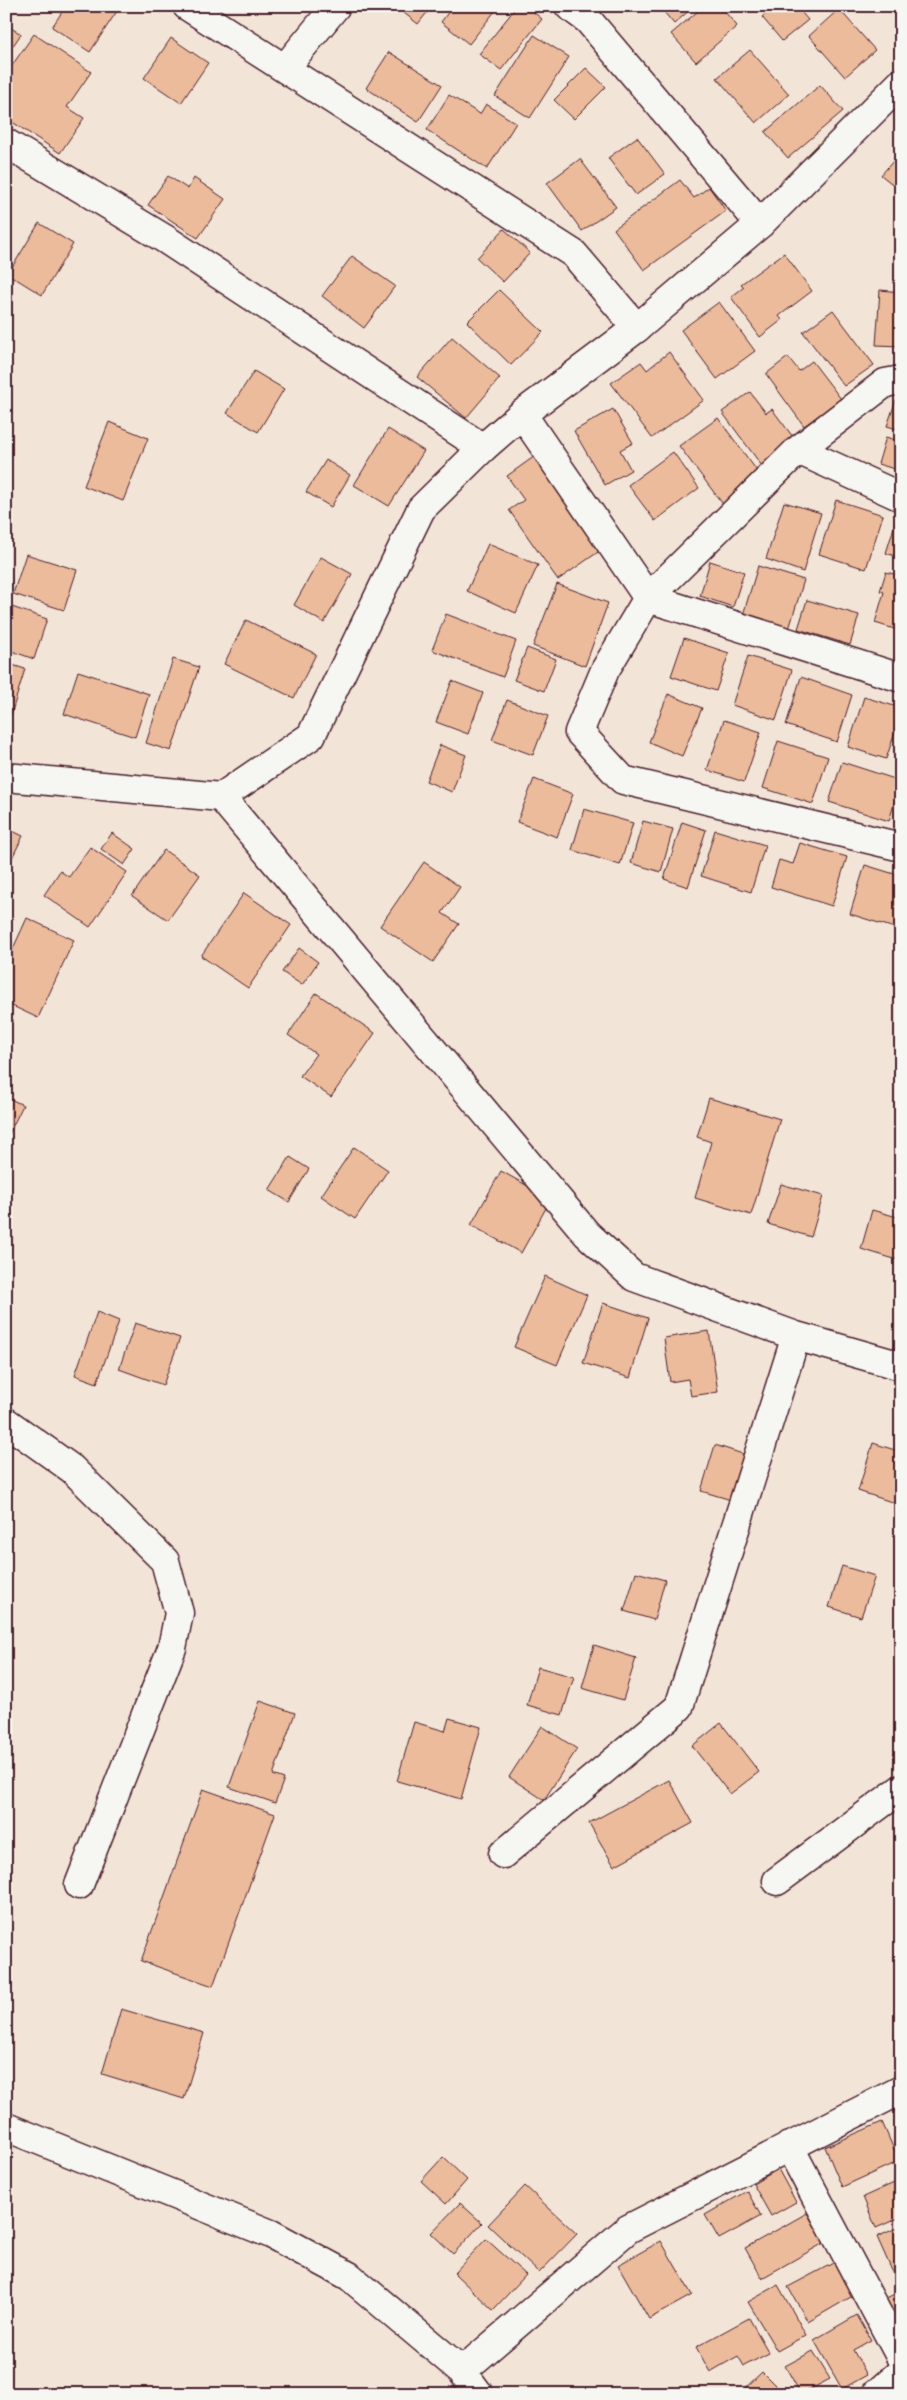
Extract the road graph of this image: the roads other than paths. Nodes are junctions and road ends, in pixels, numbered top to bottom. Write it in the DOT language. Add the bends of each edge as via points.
graph roads {
  1 [pos="187,6"];
  2 [pos="336,6"];
  3 [pos="569,6"];
  4 [pos="285,68"];
  5 [pos="901,83"];
  6 [pos="6,143"];
  7 [pos="760,224"];
  8 [pos="637,328"];
  9 [pos="901,380"];
  10 [pos="522,414"];
  11 [pos="483,448"];
  12 [pos="798,450"];
  13 [pos="901,498"];
  14 [pos="648,598"];
  15 [pos="901,678"];
  16 [pos="6,777"];
  17 [pos="221,797"];
  18 [pos="901,847"];
  19 [pos="796,1336"];
  20 [pos="901,1366"];
  21 [pos="6,1422"];
  22 [pos="901,1789"];
  23 [pos="503,1854"];
  24 [pos="777,1881"];
  25 [pos="79,1884"];
  26 [pos="901,2090"];
  27 [pos="6,2127"];
  28 [pos="789,2146"];
  29 [pos="901,2358"];
  30 [pos="462,2371"];
  31 [pos="901,2372"];
  32 [pos="479,2394"];
  33 [pos="876,2394"];
  1 -- 4 [label="street"];
  2 -- 4 [label="street"];
  3 -- 7 [label="street" via="588,20"];
  4 -- 8 [label="street" via="574,254"];
  5 -- 7 [label="street"];
  6 -- 11 [label="street" via="165,239"];
  7 -- 8 [label="street"];
  8 -- 10 [label="street"];
  9 -- 12 [label="street" via="885,383"];
  10 -- 11 [label="street"];
  10 -- 14 [label="street"];
  11 -- 17 [label="street" via="421,509 311,736"];
  12 -- 13 [label="street"];
  12 -- 14 [label="street"];
  14 -- 15 [label="street"];
  14 -- 18 [label="street" via="605,670 579,732 623,780"];
  16 -- 17 [label="street"];
  17 -- 19 [label="street" via="587,1234 634,1277"];
  19 -- 20 [label="street"];
  19 -- 23 [label="street" via="679,1707"];
  21 -- 25 [label="street" via="72,1469 165,1561 179,1613 172,1648"];
  22 -- 24 [label="street"];
  26 -- 28 [label="street"];
  27 -- 30 [label="street" via="271,2234 349,2276"];
  28 -- 29 [label="street"];
  28 -- 30 [label="street" via="628,2229"];
  30 -- 32 [label="street"];
  31 -- 33 [label="street"];
}
